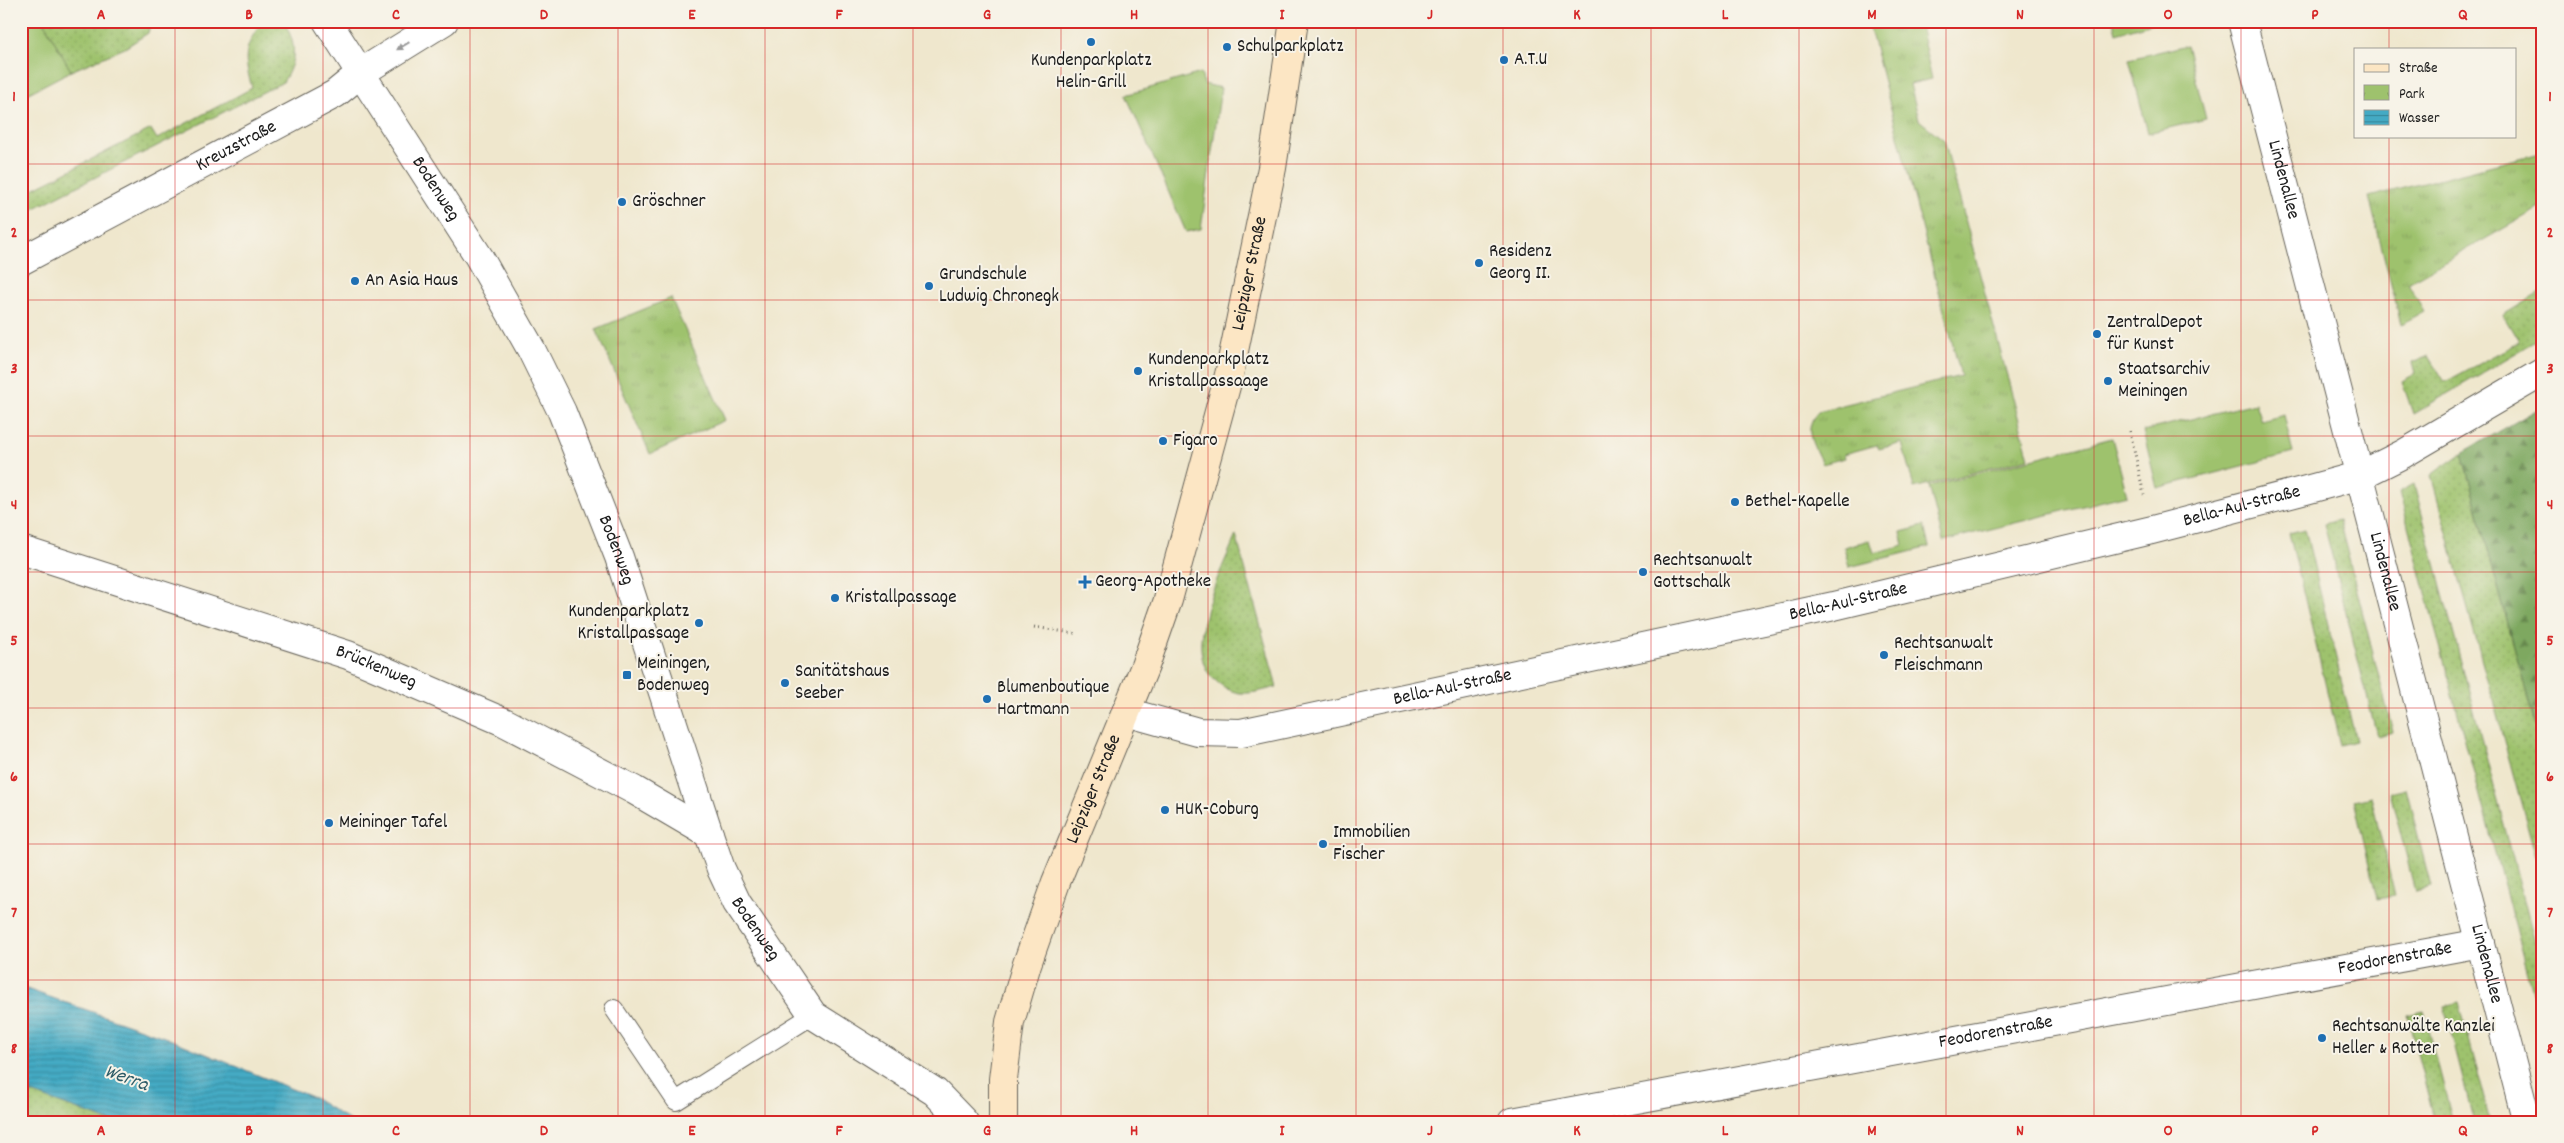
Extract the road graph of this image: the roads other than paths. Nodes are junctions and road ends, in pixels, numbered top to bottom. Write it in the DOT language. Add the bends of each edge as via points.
graph roads {
  1 [pos="327,21"];
  2 [pos="444,21"];
  3 [pos="1294,21"];
  4 [pos="2242,21"];
  5 [pos="362,72"];
  6 [pos="21,261"];
  7 [pos="2543,372"];
  8 [pos="2360,475"];
  9 [pos="21,550"];
  10 [pos="1126,712"];
  11 [pos="709,834"];
  12 [pos="2480,943"];
  13 [pos="614,1009"];
  14 [pos="813,1015"];
  15 [pos="964,1122"];
  16 [pos="1003,1122"];
  17 [pos="1512,1122"];
  18 [pos="2527,1122"];
  1 -- 5 [label="street, Bodenweg"];
  2 -- 5 [label="street, Kreuzstraße, one-way"];
  3 -- 10 [label="main road, Leipziger Straße" via="1272,168 1229,375 1168,600"];
  4 -- 8 [label="street, Lindenallee"];
  5 -- 6 [label="street, Kreuzstraße" via="335,94"];
  5 -- 11 [label="street, Bodenweg" via="479,257 562,412 619,557"];
  7 -- 8 [label="street, Bella-Aul-Straße" via="2412,449"];
  8 -- 10 [label="street, Bella-Aul-Straße" via="2152,530 1834,606 1241,732 1198,732"];
  8 -- 12 [label="street, Lindenallee"];
  9 -- 11 [label="street, Brückenweg" via="348,655 504,722 634,790"];
  10 -- 16 [label="main road, Leipziger Straße" via="1056,882 1024,972 1010,1022 1003,1079"];
  11 -- 14 [label="street, Bodenweg" via="737,903"];
  12 -- 17 [label="street, Feodorenstraße"];
  12 -- 18 [label="street, Lindenallee"];
  13 -- 14 [label="lane" via="676,1101"];
  14 -- 15 [label="street, Bodenweg" via="935,1092"];
}
